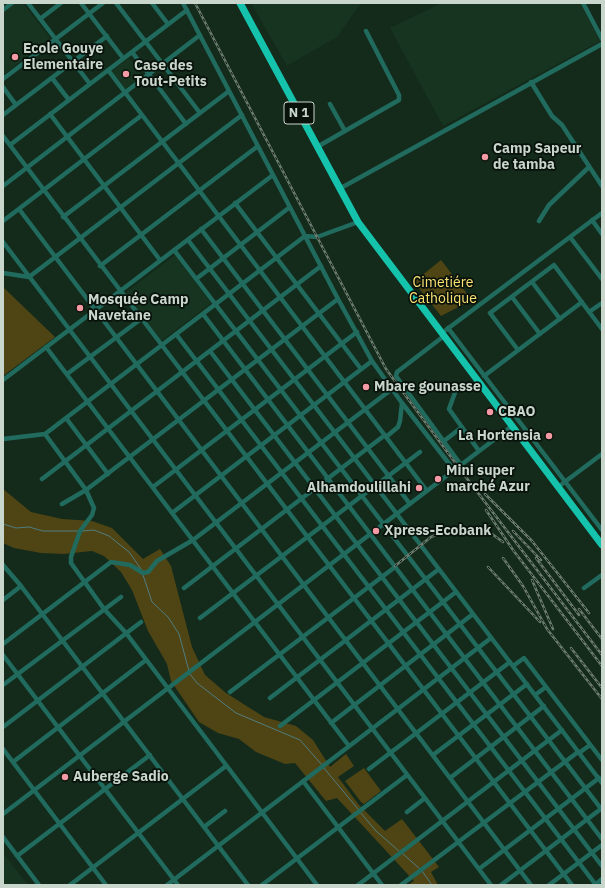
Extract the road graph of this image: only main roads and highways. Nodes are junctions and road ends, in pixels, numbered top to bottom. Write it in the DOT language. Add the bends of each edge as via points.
graph roads {
  1 [pos="240,3"];
  2 [pos="602,545"];
  1 -- 2 [label="highway, N 1" via="358,222"];
}
